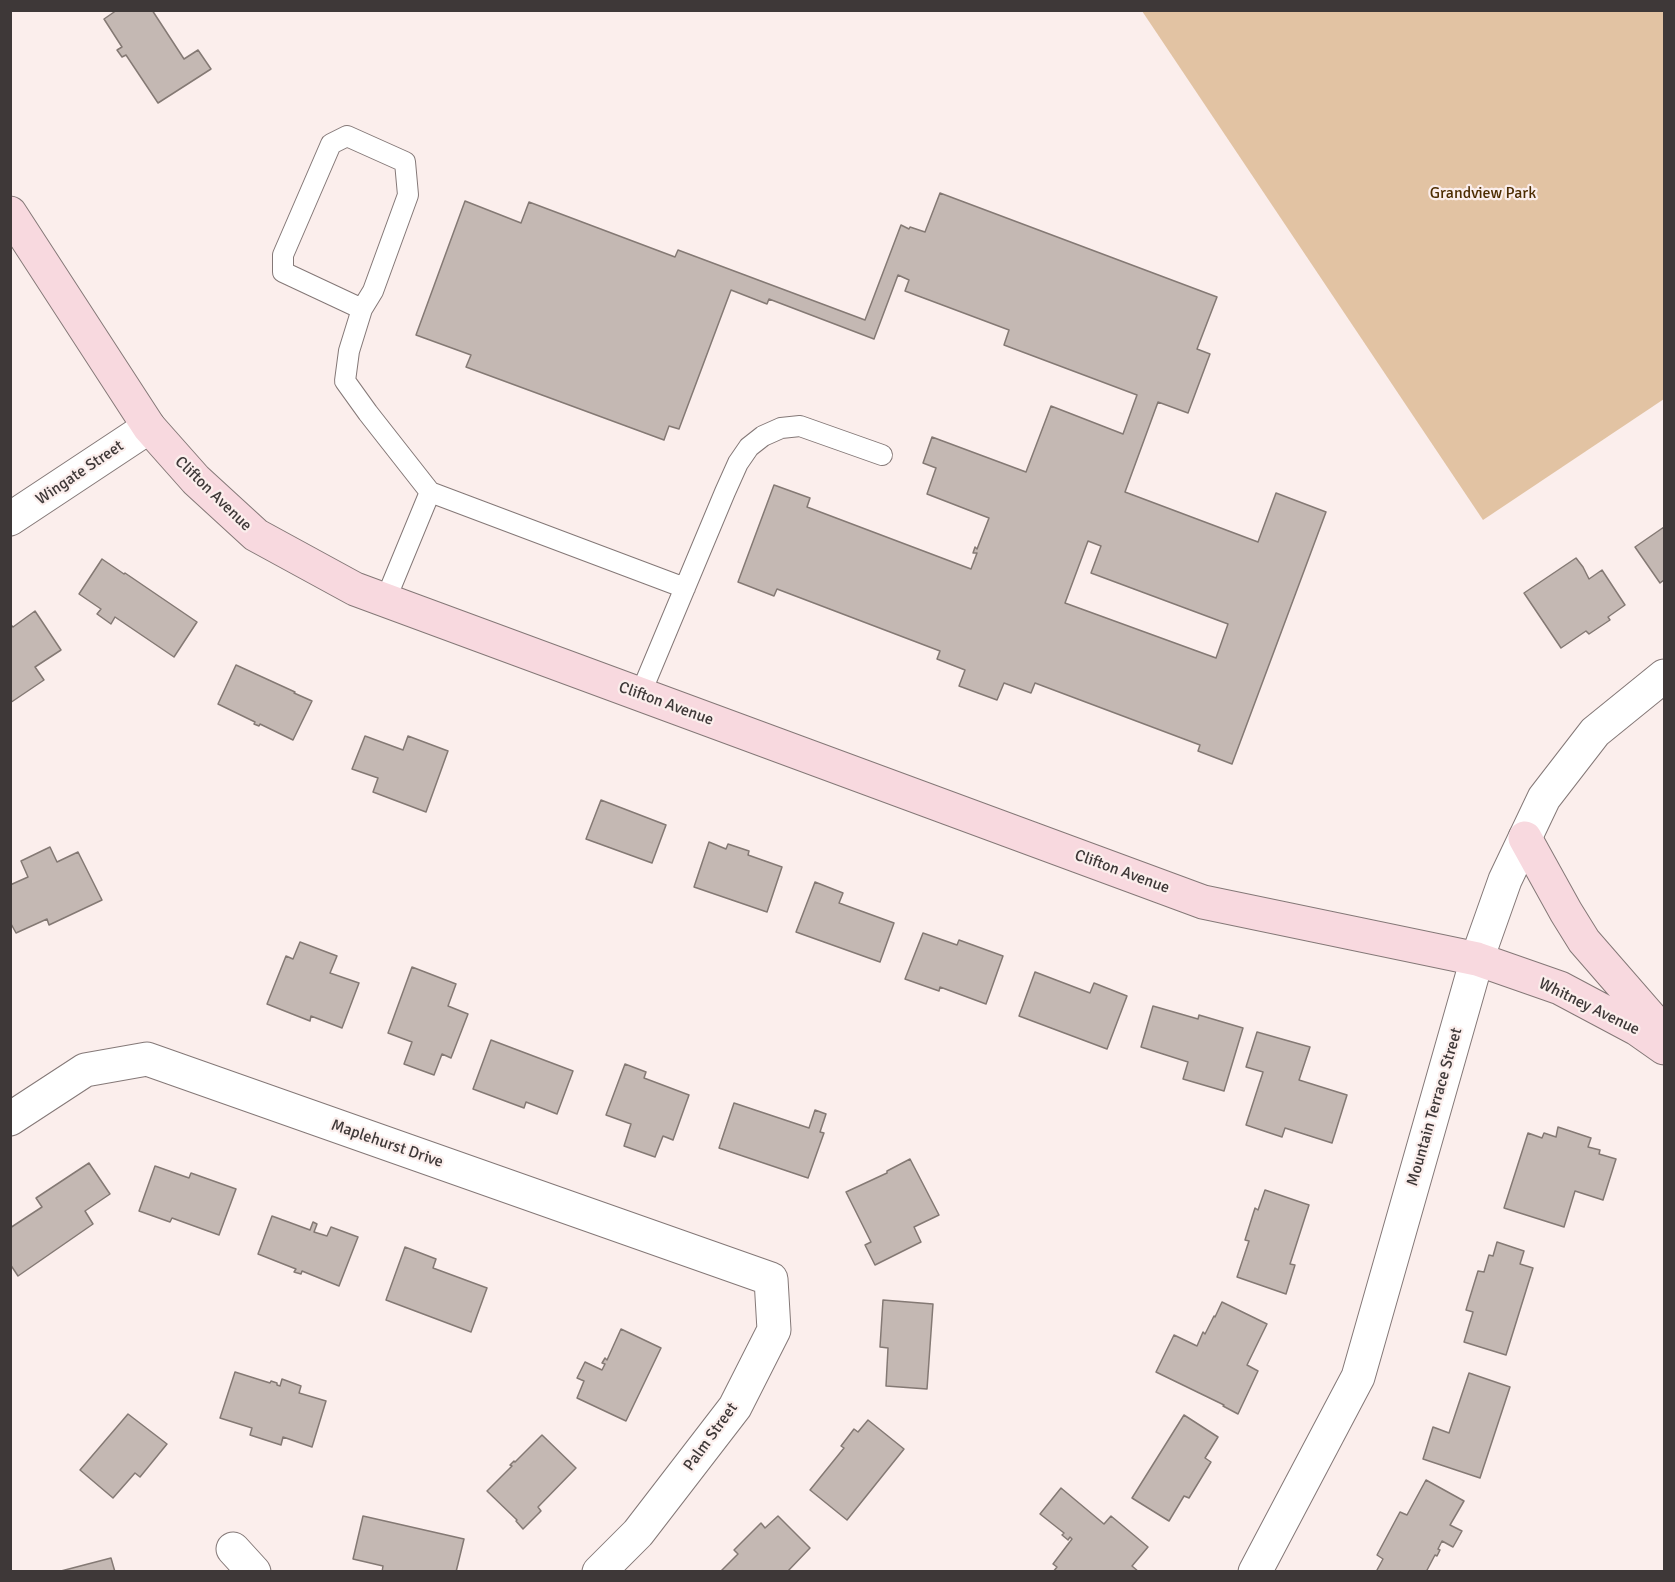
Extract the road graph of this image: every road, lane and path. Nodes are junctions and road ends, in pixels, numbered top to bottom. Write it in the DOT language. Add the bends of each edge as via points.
graph roads {
  1 [pos="10,213"];
  2 [pos="362,309"];
  3 [pos="149,427"];
  4 [pos="882,455"];
  5 [pos="430,492"];
  6 [pos="10,519"];
  7 [pos="685,588"];
  8 [pos="386,601"];
  9 [pos="1665,676"];
  10 [pos="640,695"];
  11 [pos="1525,838"];
  12 [pos="1477,959"];
  13 [pos="1665,1033"];
  14 [pos="1665,1048"];
  15 [pos="10,1119"];
  16 [pos="771,1279"];
  17 [pos="599,1572"];
  18 [pos="1255,1572"];
  1 -- 3 [label="main road, Clifton Avenue"];
  2 -- 2 [label="lane" via="373,291 408,195 405,162 347,136 332,144 283,255 283,272"];
  2 -- 5 [label="lane" via="349,351 345,381"];
  3 -- 6 [label="street, Wingate Street"];
  3 -- 8 [label="main road, Clifton Avenue" via="196,480 256,535 355,589"];
  4 -- 7 [label="lane" via="800,426 781,428 763,436 738,463"];
  5 -- 7 [label="lane"];
  5 -- 8 [label="lane"];
  7 -- 10 [label="lane"];
  8 -- 10 [label="main road, Clifton Avenue"];
  9 -- 11 [label="street, Mountain Terrace Street" via="1595,732 1544,798"];
  10 -- 12 [label="main road, Clifton Avenue" via="1203,902"];
  11 -- 12 [label="street, Mountain Terrace Street" via="1505,880"];
  11 -- 13 [label="main road" via="1584,941"];
  12 -- 14 [label="main road, Whitney Avenue" via="1560,988"];
  12 -- 18 [label="street, Mountain Terrace Street" via="1358,1377"];
  15 -- 16 [label="street, Maplehurst Drive" via="85,1070 147,1059"];
  16 -- 17 [label="street, Palm Street" via="774,1330 735,1407 638,1533"];
}
